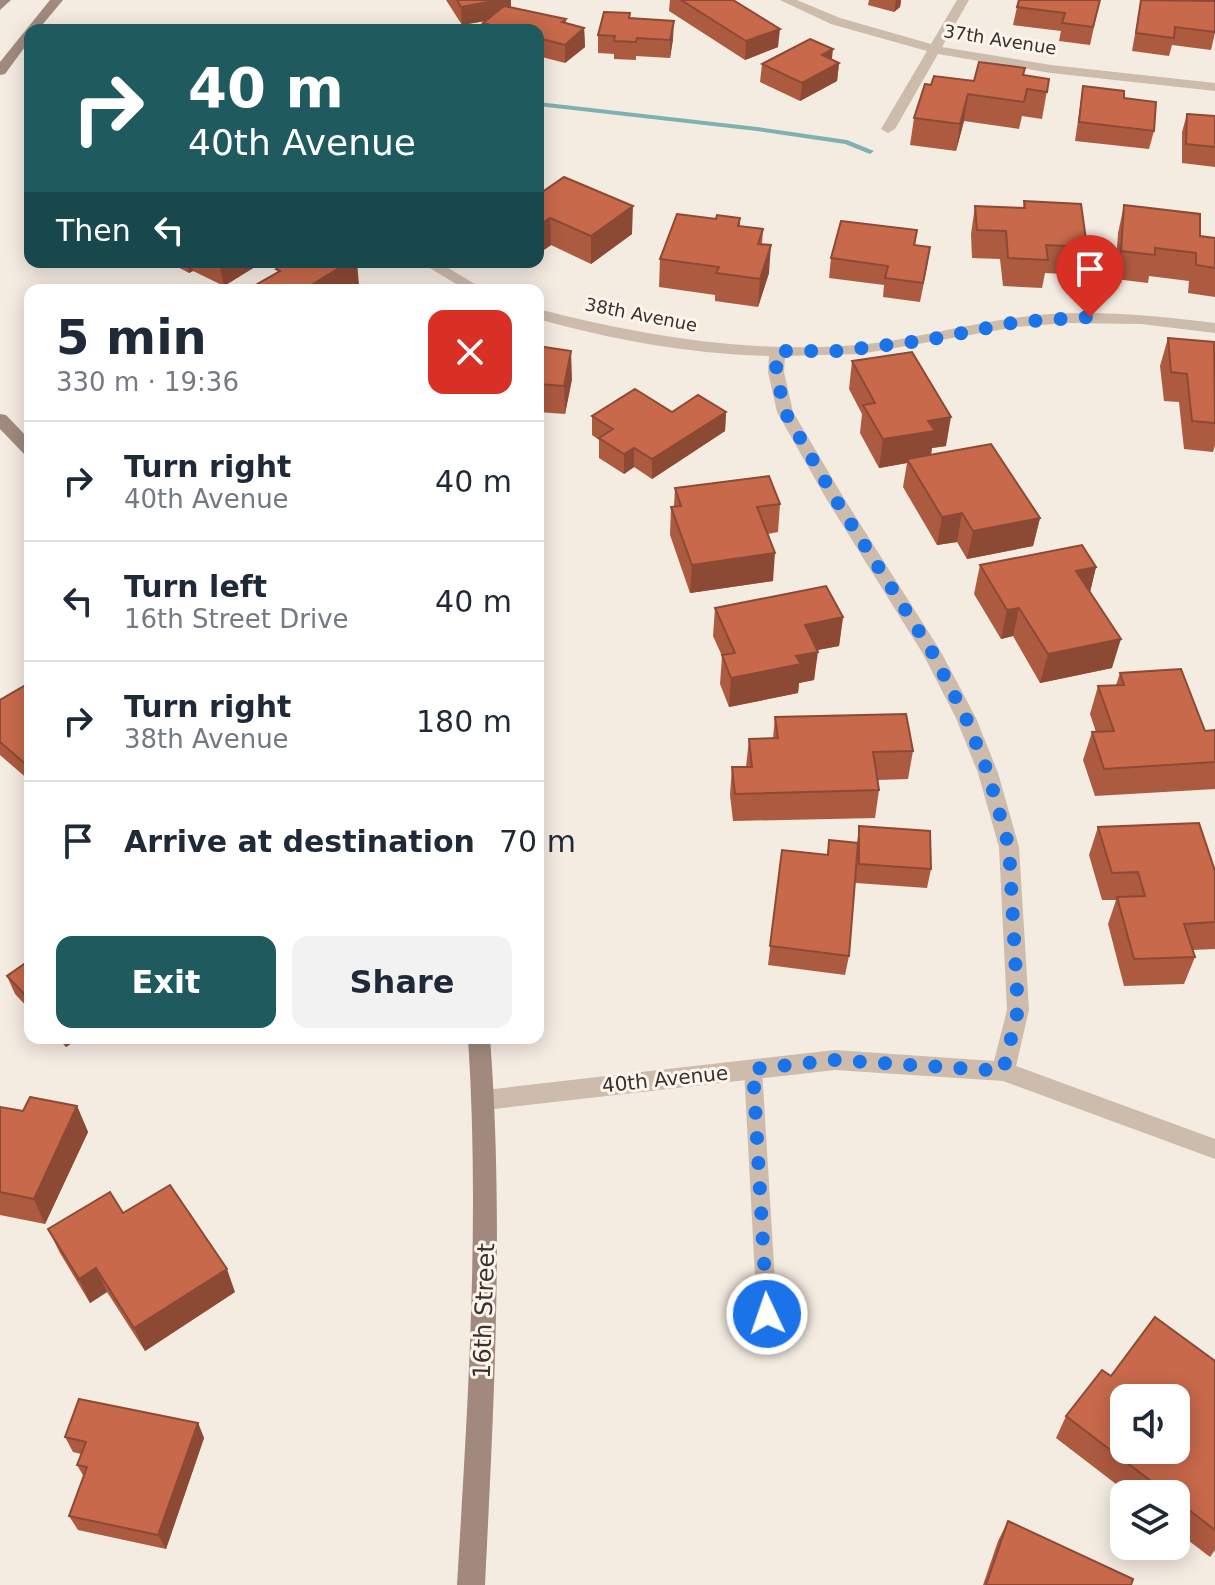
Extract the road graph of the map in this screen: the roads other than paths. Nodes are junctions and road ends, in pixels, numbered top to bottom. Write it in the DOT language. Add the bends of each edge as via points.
graph roads {
  1 [pos="5,0"];
  2 [pos="57,0"];
  3 [pos="786,0"];
  4 [pos="963,0"];
  5 [pos="0,6"];
  6 [pos="35,24"];
  7 [pos="24,38"];
  8 [pos="935,48"];
  9 [pos="0,71"];
  10 [pos="1215,87"];
  11 [pos="888,129"];
  12 [pos="438,268"];
  13 [pos="466,284"];
  14 [pos="544,315"];
  15 [pos="1215,328"];
  16 [pos="777,351"];
  17 [pos="0,419"];
  18 [pos="24,444"];
  19 [pos="480,1044"];
  20 [pos="753,1069"];
  21 [pos="1003,1071"];
  22 [pos="485,1100"];
  23 [pos="1215,1149"];
  24 [pos="767,1314"];
  25 [pos="471,1585"];
  1 -- 5 [label="main road"];
  2 -- 6 [label="main road"];
  3 -- 8 [label="street, 37th Avenue" via="824,19"];
  4 -- 8 [label="street"];
  7 -- 9 [label="main road"];
  8 -- 10 [label="street, 37th Avenue"];
  8 -- 11 [label="street"];
  12 -- 13 [label="street"];
  14 -- 16 [label="street, 38th Avenue" via="661,343"];
  15 -- 16 [label="street, 38th Avenue" via="1090,317 1017,322 839,351"];
  16 -- 21 [label="street" via="785,412 932,652 988,773 1009,847 1018,1010"];
  17 -- 18 [label="main road"];
  19 -- 22 [label="main road, 16th Street"];
  20 -- 21 [label="street, 40th Avenue" via="835,1060"];
  20 -- 22 [label="street, 40th Avenue"];
  20 -- 24 [label="lane"];
  21 -- 23 [label="street, 40th Avenue"];
  22 -- 25 [label="main road, 16th Street" via="487,1265"];
}
